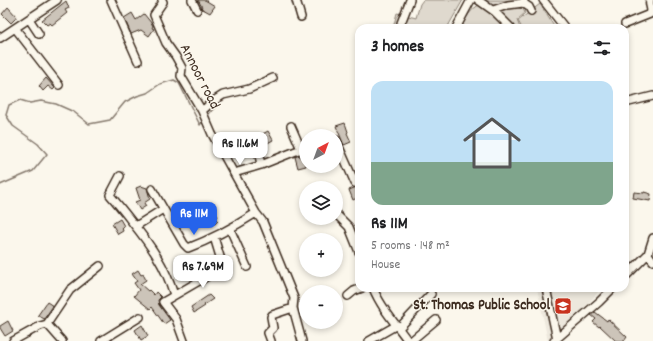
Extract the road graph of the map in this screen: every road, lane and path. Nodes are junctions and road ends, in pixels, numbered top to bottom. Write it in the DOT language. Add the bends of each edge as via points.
graph roads {
  1 [pos="56,0"];
  2 [pos="111,0"];
  3 [pos="162,0"];
  4 [pos="192,0"];
  5 [pos="296,0"];
  6 [pos="410,0"];
  7 [pos="471,0"];
  8 [pos="478,0"];
  9 [pos="543,0"];
  10 [pos="650,0"];
  11 [pos="524,1"];
  12 [pos="197,10"];
  13 [pos="493,10"];
  14 [pos="531,11"];
  15 [pos="301,17"];
  16 [pos="29,19"];
  17 [pos="401,23"];
  18 [pos="458,24"];
  19 [pos="507,24"];
  20 [pos="561,24"];
  21 [pos="625,24"];
  22 [pos="15,28"];
  23 [pos="39,34"];
  24 [pos="0,38"];
  25 [pos="138,61"];
  26 [pos="273,78"];
  27 [pos="60,85"];
  28 [pos="653,96"];
  29 [pos="629,102"];
  30 [pos="202,111"];
  31 [pos="291,126"];
  32 [pos="299,141"];
  33 [pos="257,145"];
  34 [pos="299,150"];
  35 [pos="343,155"];
  36 [pos="261,164"];
  37 [pos="234,173"];
  38 [pos="120,176"];
  39 [pos="355,181"];
  40 [pos="152,189"];
  41 [pos="163,209"];
  42 [pos="256,214"];
  43 [pos="343,221"];
  44 [pos="136,226"];
  45 [pos="230,229"];
  46 [pos="214,237"];
  47 [pos="653,238"];
  48 [pos="355,242"];
  49 [pos="648,254"];
  50 [pos="653,261"];
  51 [pos="100,266"];
  52 [pos="247,267"];
  53 [pos="629,273"];
  54 [pos="355,291"];
  55 [pos="375,292"];
  56 [pos="548,292"];
  57 [pos="609,292"];
  58 [pos="431,294"];
  59 [pos="174,295"];
  60 [pos="348,296"];
  61 [pos="293,308"];
  62 [pos="140,317"];
  63 [pos="436,320"];
  64 [pos="47,324"];
  65 [pos="398,327"];
  66 [pos="555,340"];
  67 [pos="14,341"];
  68 [pos="62,341"];
  69 [pos="101,341"];
  70 [pos="184,341"];
  71 [pos="270,341"];
  72 [pos="302,341"];
  73 [pos="369,341"];
  74 [pos="409,341"];
  1 -- 16 [label="street"];
  2 -- 25 [label="street"];
  3 -- 30 [label="street, Annoor road" via="154,15 166,43 182,68 181,76"];
  4 -- 12 [label="street"];
  5 -- 15 [label="street"];
  6 -- 17 [label="street"];
  7 -- 18 [label="street"];
  8 -- 13 [label="street"];
  9 -- 20 [label="street"];
  10 -- 21 [label="street" via="650,14"];
  11 -- 13 [label="street"];
  11 -- 14 [label="street"];
  13 -- 19 [label="street"];
  16 -- 22 [label="street"];
  16 -- 23 [label="street"];
  22 -- 24 [label="street"];
  22 -- 27 [label="street"];
  26 -- 30 [label="street" via="249,89 223,95"];
  28 -- 29 [label="street"];
  30 -- 37 [label="street, Annoor road"];
  31 -- 32 [label="street"];
  33 -- 36 [label="street"];
  34 -- 36 [label="street"];
  35 -- 39 [label="street"];
  36 -- 37 [label="street"];
  37 -- 42 [label="street, Annoor road"];
  38 -- 44 [label="street" via="110,195"];
  40 -- 41 [label="street"];
  41 -- 44 [label="street"];
  41 -- 46 [label="street" via="188,248"];
  42 -- 45 [label="street"];
  42 -- 61 [label="street, Annoor road" via="263,222 294,298"];
  43 -- 48 [label="street" via="349,227"];
  44 -- 59 [label="street" via="158,256"];
  45 -- 46 [label="street"];
  45 -- 52 [label="street"];
  46 -- 59 [label="street" via="221,260 220,265"];
  47 -- 49 [label="street"];
  49 -- 50 [label="street"];
  49 -- 53 [label="street"];
  51 -- 64 [label="street" via="70,290"];
  54 -- 60 [label="street"];
  55 -- 65 [label="street"];
  56 -- 66 [label="street"];
  57 -- 66 [label="street"];
  58 -- 65 [label="street"];
  59 -- 70 [label="street" via="163,302 176,319"];
  61 -- 71 [label="street" via="272,315 273,328 268,333"];
  61 -- 72 [label="street, Annoor road"];
  62 -- 69 [label="street"];
  63 -- 74 [label="street"];
  64 -- 67 [label="street"];
  64 -- 68 [label="street"];
  65 -- 73 [label="street"];
  65 -- 74 [label="street"];
}
